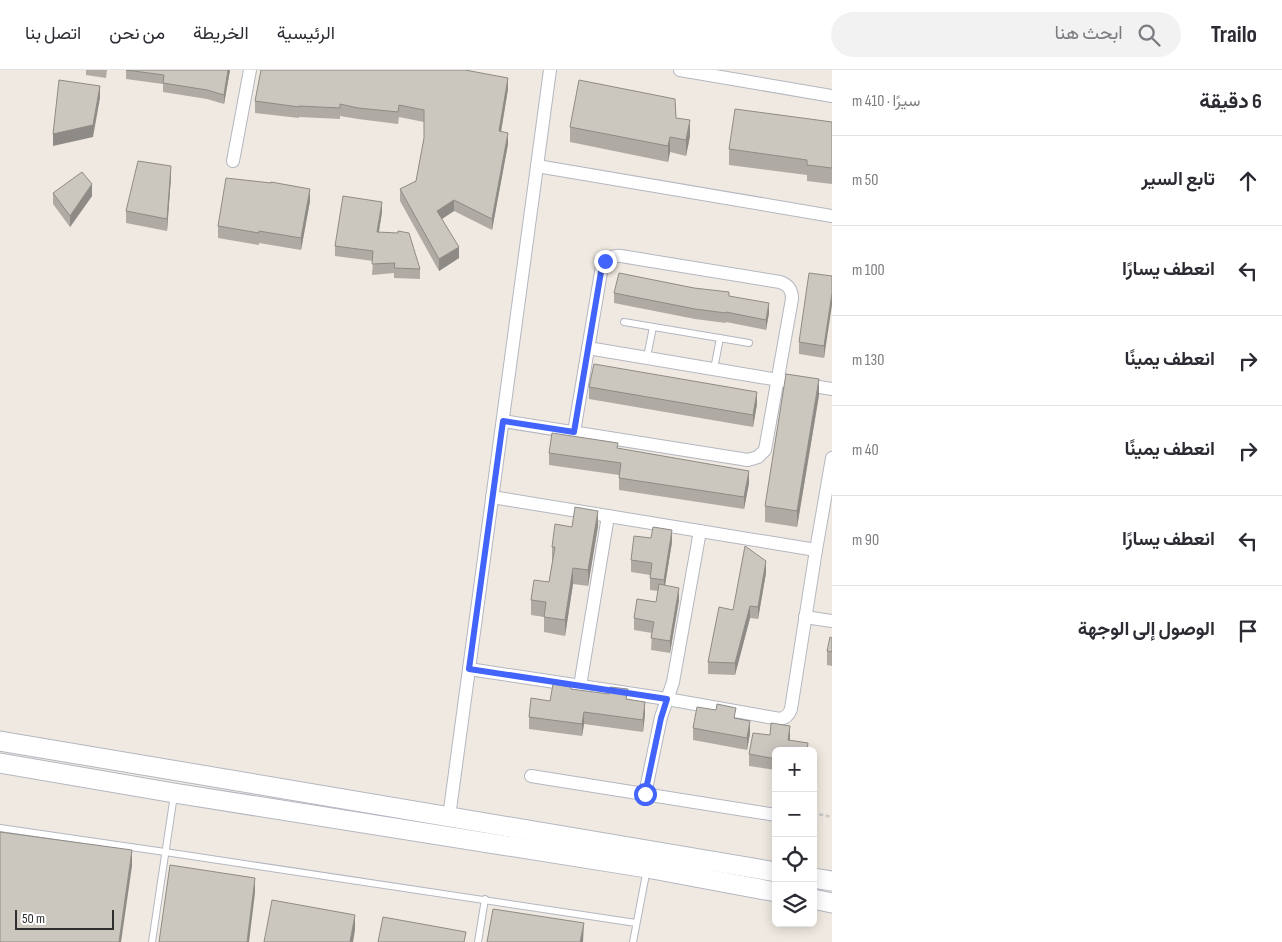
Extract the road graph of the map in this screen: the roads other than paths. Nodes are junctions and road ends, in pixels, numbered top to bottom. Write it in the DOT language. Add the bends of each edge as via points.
graph roads {
  1 [pos="250,70"];
  2 [pos="550,70"];
  3 [pos="680,70"];
  4 [pos="832,96"];
  5 [pos="234,161"];
  6 [pos="537,166"];
  7 [pos="832,216"];
  8 [pos="624,322"];
  9 [pos="653,327"];
  10 [pos="720,338"];
  11 [pos="749,343"];
  12 [pos="588,348"];
  13 [pos="647,358"];
  14 [pos="714,368"];
  15 [pos="778,379"];
  16 [pos="832,389"];
  17 [pos="503,421"];
  18 [pos="574,432"];
  19 [pos="832,458"];
  20 [pos="492,497"];
  21 [pos="608,516"];
  22 [pos="700,531"];
  23 [pos="816,550"];
  24 [pos="805,617"];
  25 [pos="832,621"];
  26 [pos="469,669"];
  27 [pos="580,686"];
  28 [pos="667,699"];
  29 [pos="0,741"];
  30 [pos="0,763"];
  31 [pos="530,776"];
  32 [pos="174,793"];
  33 [pos="645,794"];
  34 [pos="772,814"];
  35 [pos="449,817"];
  36 [pos="0,828"];
  37 [pos="165,852"];
  38 [pos="647,868"];
  39 [pos="772,871"];
  40 [pos="817,879"];
  41 [pos="832,881"];
  42 [pos="772,891"];
  43 [pos="485,899"];
  44 [pos="817,900"];
  45 [pos="832,903"];
  46 [pos="636,923"];
  47 [pos="152,942"];
  48 [pos="478,942"];
  49 [pos="634,942"];
  1 -- 5 [label="street"];
  2 -- 6 [label="street"];
  3 -- 4 [label="street"];
  6 -- 7 [label="street"];
  6 -- 17 [label="street"];
  8 -- 9 [label="lane"];
  9 -- 10 [label="lane"];
  9 -- 13 [label="lane"];
  10 -- 11 [label="lane"];
  10 -- 14 [label="lane"];
  12 -- 13 [label="street"];
  12 -- 15 [label="street" via="602,266 609,258 621,256 785,284 791,290 792,299"];
  12 -- 18 [label="street"];
  13 -- 14 [label="street"];
  14 -- 15 [label="street"];
  15 -- 16 [label="street"];
  15 -- 18 [label="street" via="765,450 753,459"];
  17 -- 18 [label="street"];
  17 -- 20 [label="street"];
  19 -- 23 [label="street"];
  20 -- 21 [label="street"];
  20 -- 26 [label="street"];
  21 -- 22 [label="street"];
  21 -- 27 [label="street"];
  22 -- 23 [label="street"];
  22 -- 28 [label="street" via="674,682"];
  23 -- 24 [label="street"];
  24 -- 25 [label="street"];
  24 -- 28 [label="street" via="791,710 787,716 780,719"];
  26 -- 27 [label="street"];
  26 -- 35 [label="street"];
  27 -- 28 [label="street"];
  28 -- 33 [label="street"];
  29 -- 35 [label="main road"];
  30 -- 32 [label="main road"];
  31 -- 33 [label="street"];
  32 -- 37 [label="lane"];
  32 -- 38 [label="main road"];
  33 -- 34 [label="street"];
  35 -- 39 [label="main road"];
  36 -- 37 [label="lane"];
  37 -- 43 [label="lane"];
  37 -- 47 [label="lane"];
  38 -- 42 [label="main road"];
  38 -- 46 [label="lane"];
  40 -- 41 [label="main road"];
  43 -- 46 [label="lane"];
  43 -- 48 [label="lane"];
  44 -- 45 [label="main road"];
  46 -- 49 [label="lane"];
}
